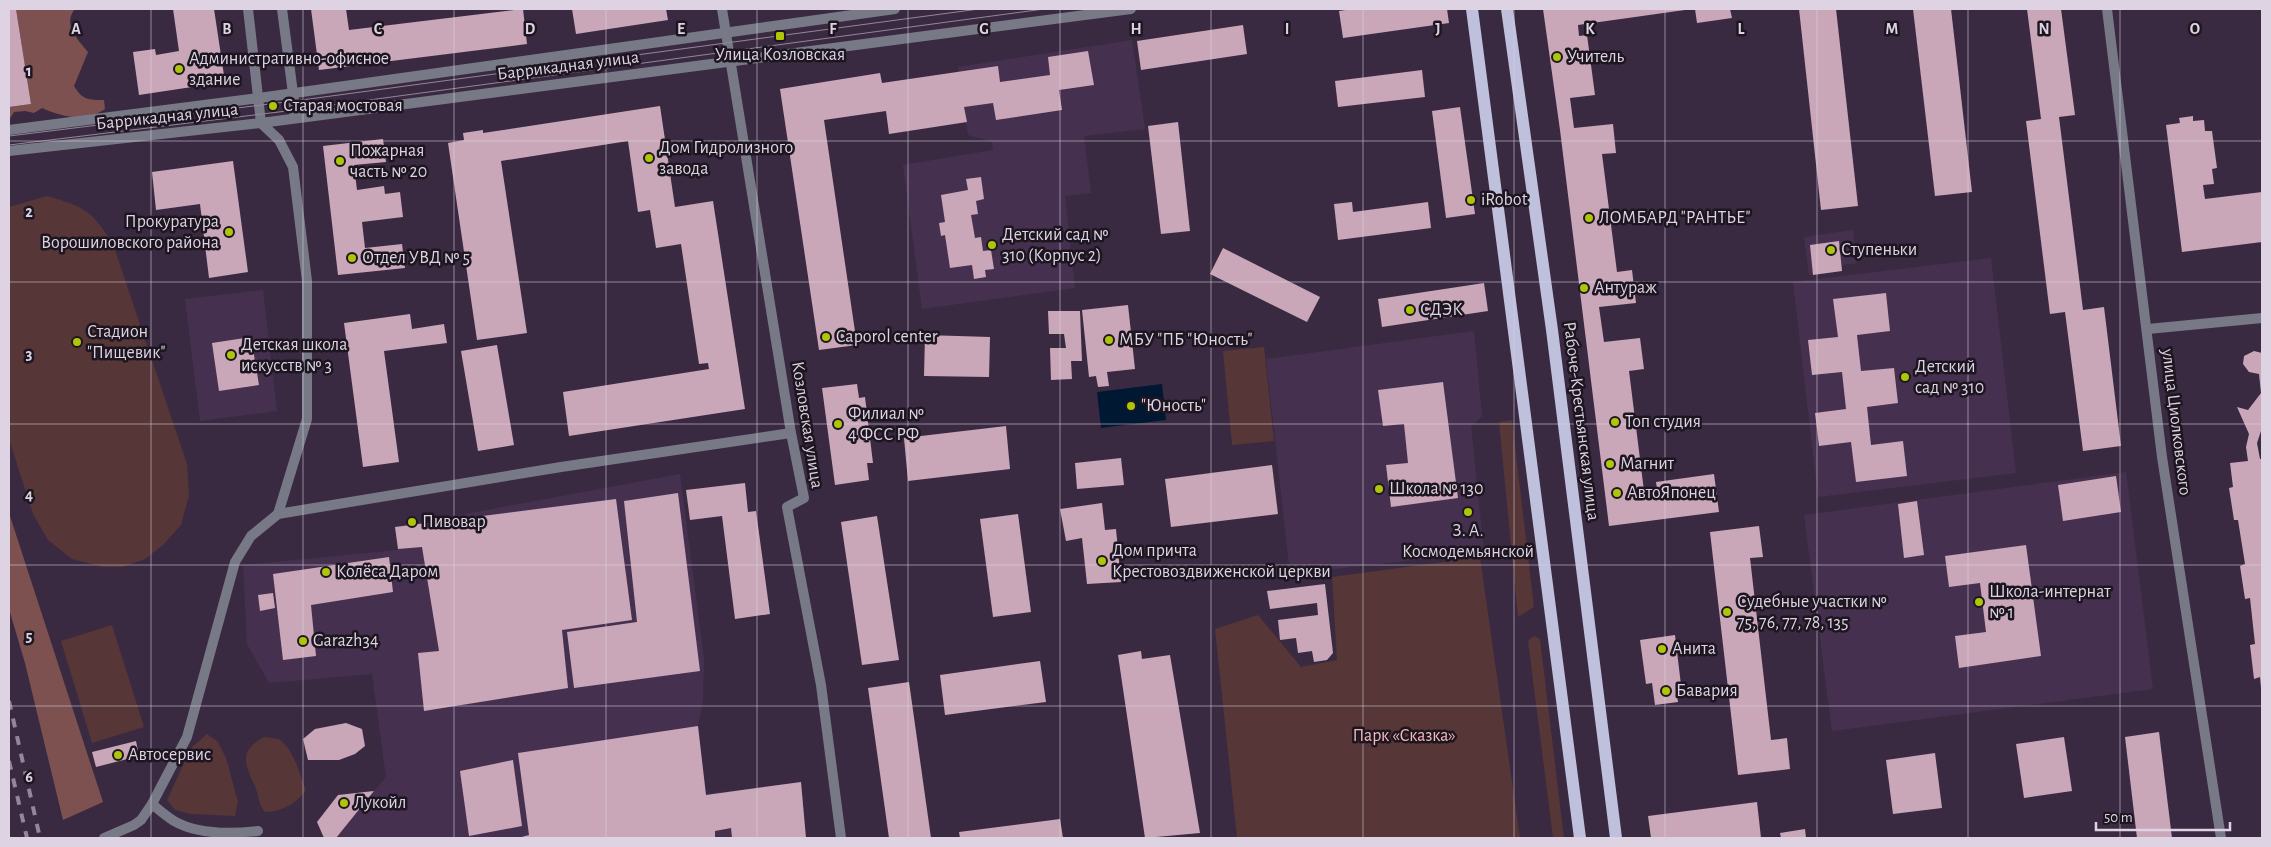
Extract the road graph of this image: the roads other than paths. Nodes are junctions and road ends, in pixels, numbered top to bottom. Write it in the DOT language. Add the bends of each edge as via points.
graph roads {
  1 [pos="248,9"];
  2 [pos="282,9"];
  3 [pos="722,9"];
  4 [pos="895,9"];
  5 [pos="1131,9"];
  6 [pos="1472,9"];
  7 [pos="1507,9"];
  8 [pos="2107,9"];
  9 [pos="725,32"];
  10 [pos="730,62"];
  11 [pos="293,93"];
  12 [pos="259,98"];
  13 [pos="294,117"];
  14 [pos="261,123"];
  15 [pos="9,130"];
  16 [pos="9,151"];
  17 [pos="2262,318"];
  18 [pos="2148,329"];
  19 [pos="791,433"];
  20 [pos="278,514"];
  21 [pos="152,804"];
  22 [pos="258,831"];
  23 [pos="104,838"];
  24 [pos="841,838"];
  25 [pos="1580,838"];
  26 [pos="1616,838"];
  27 [pos="2220,838"];
  1 -- 12 [label="street"];
  2 -- 11 [label="street"];
  3 -- 9 [label="street, Козловская улица"];
  4 -- 9 [label="street, Баррикадная улица"];
  5 -- 10 [label="street, Баррикадная улица"];
  6 -- 25 [label="main road"];
  7 -- 26 [label="main road, Рабоче-Крестьянская улица" via="1552,330"];
  8 -- 18 [label="street, улица Циолковского"];
  9 -- 10 [label="street, Козловская улица"];
  9 -- 11 [label="street, Баррикадная улица"];
  10 -- 13 [label="street, Баррикадная улица"];
  10 -- 19 [label="street, Козловская улица"];
  11 -- 12 [label="street, Баррикадная улица"];
  11 -- 13 [label="street"];
  12 -- 14 [label="street"];
  12 -- 15 [label="street, Баррикадная улица"];
  13 -- 14 [label="street, Баррикадная улица"];
  14 -- 16 [label="street, Баррикадная улица"];
  14 -- 20 [label="street" via="279,140 292,167 307,280 307,419"];
  17 -- 18 [label="street"];
  18 -- 27 [label="street, улица Циолковского" via="2162,457"];
  19 -- 20 [label="street"];
  19 -- 24 [label="street, Козловская улица" via="804,498 788,508 821,685"];
  20 -- 21 [label="street" via="251,536 235,562 187,737"];
  21 -- 22 [label="street" via="175,822 206,832"];
  21 -- 23 [label="street" via="134,825"];
}
